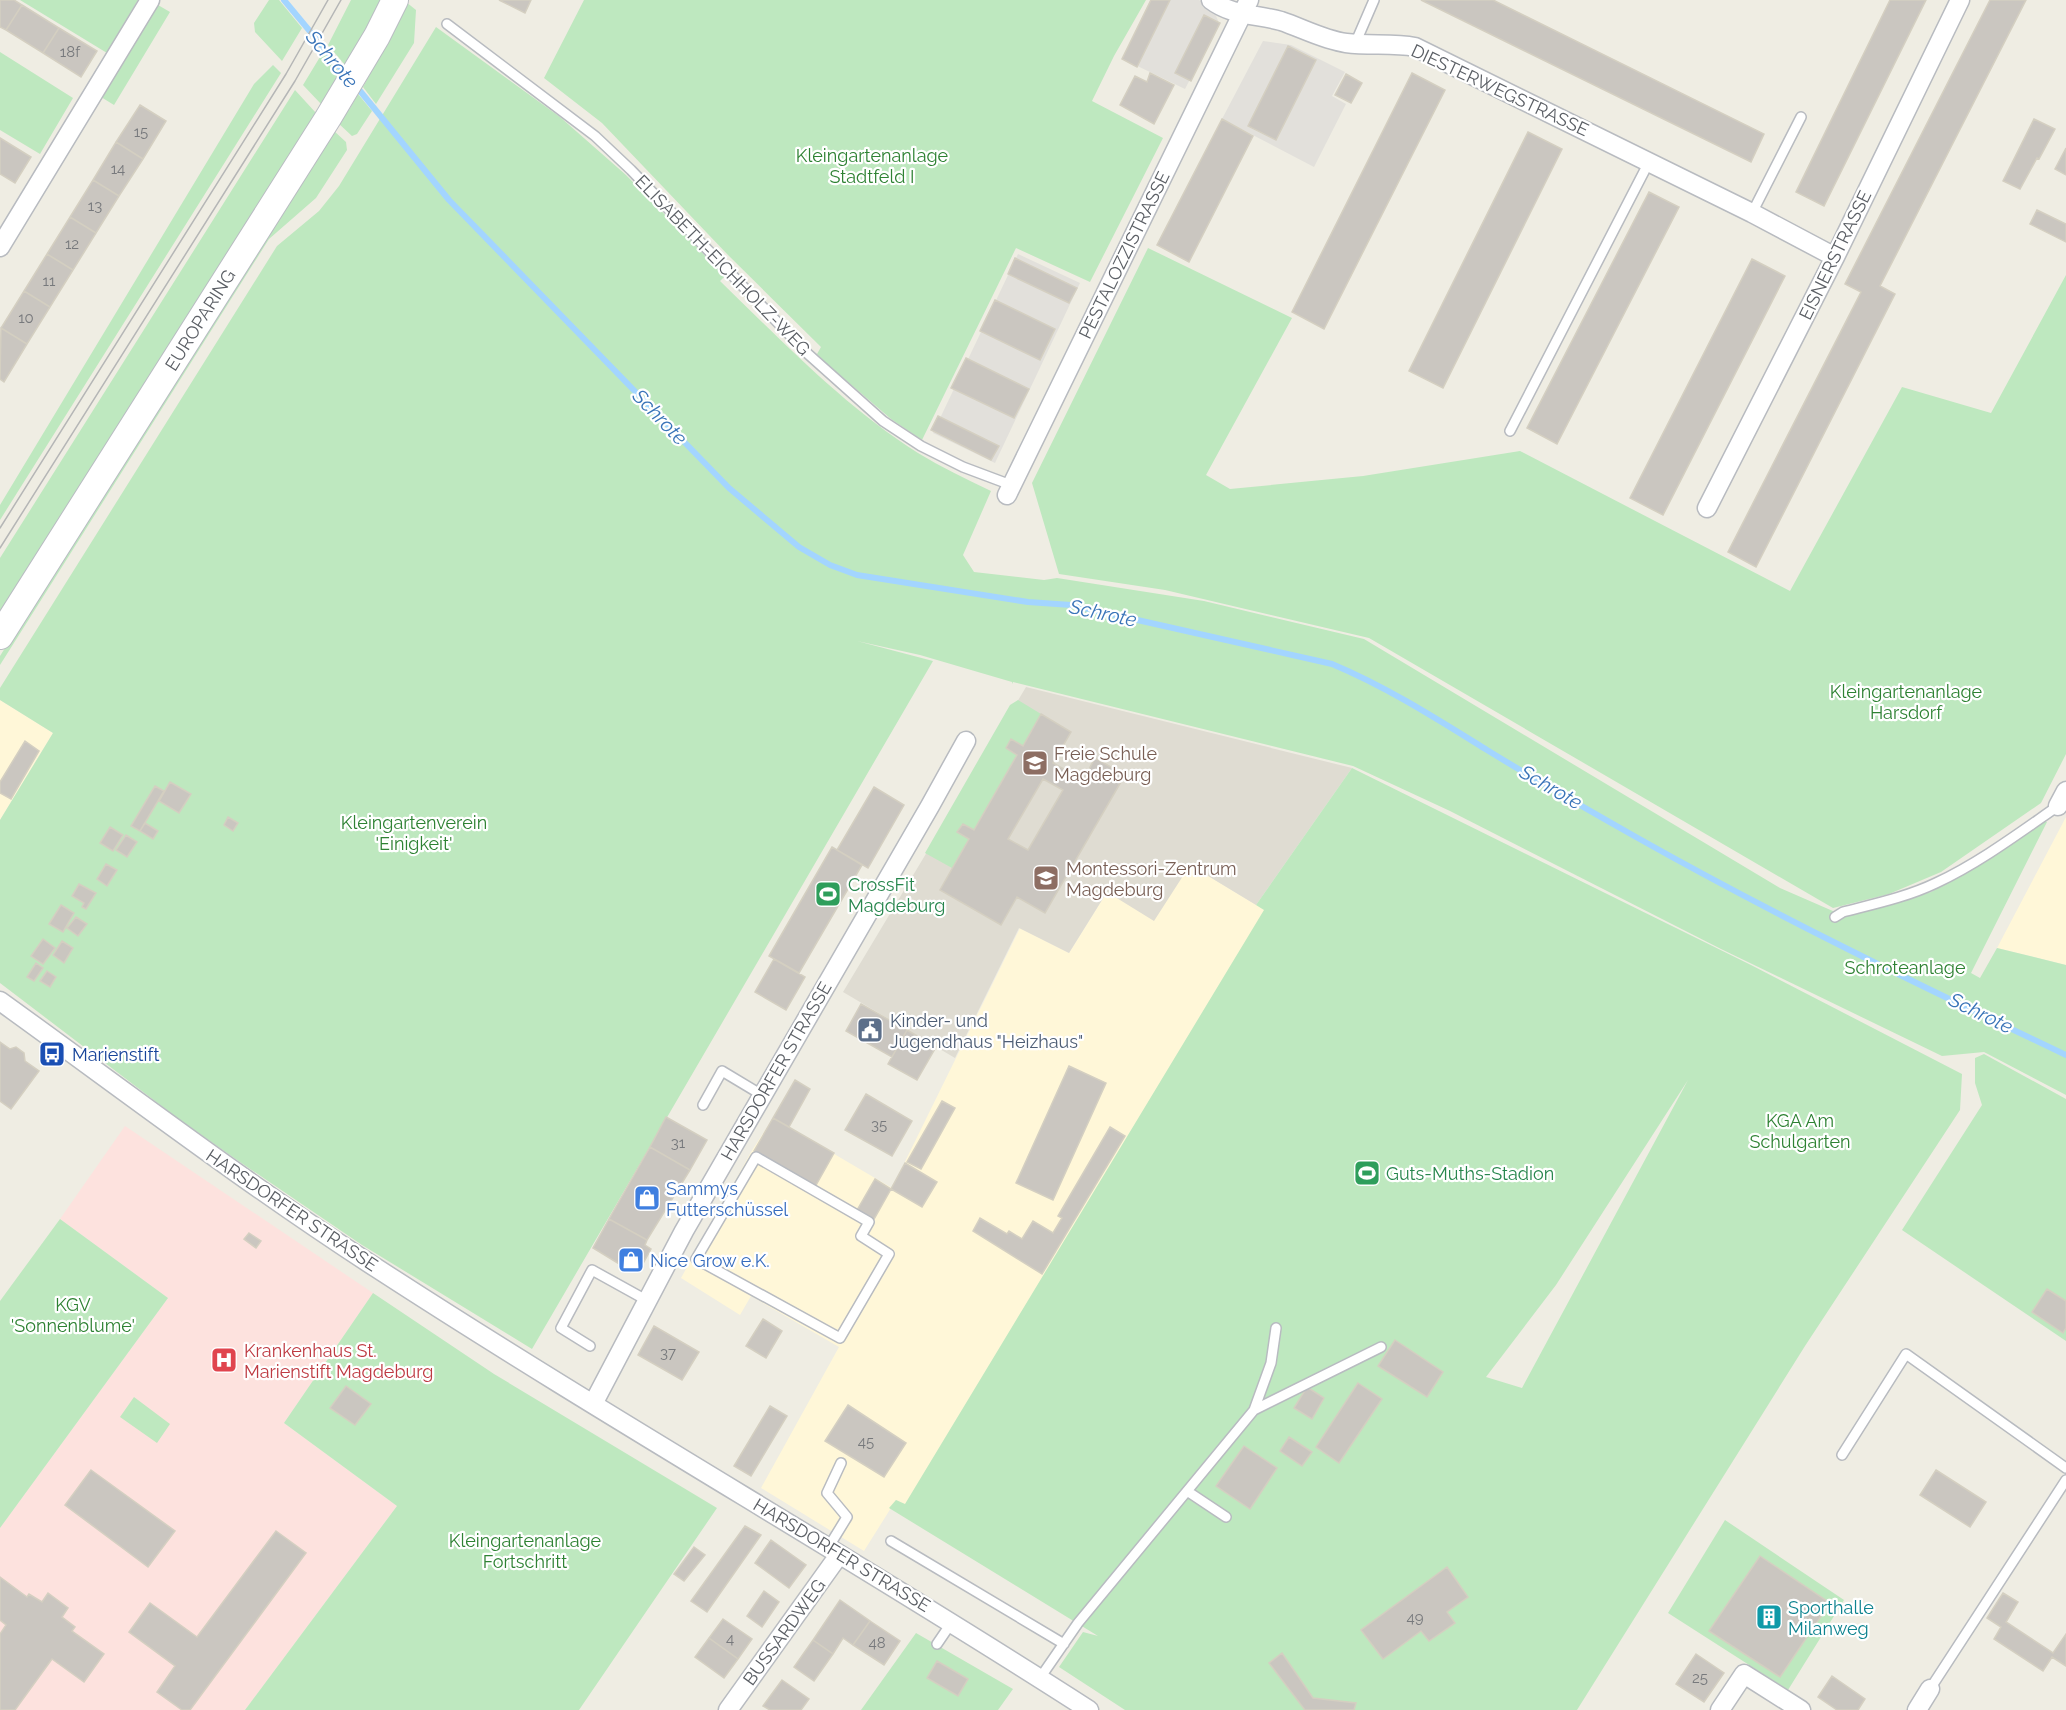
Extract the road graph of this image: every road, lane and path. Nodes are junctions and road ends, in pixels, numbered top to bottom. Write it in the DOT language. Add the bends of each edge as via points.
graph roads {
  1 [pos="150,0"];
  2 [pos="396,0"];
  3 [pos="1211,0"];
  4 [pos="1374,0"];
  5 [pos="1960,0"];
  6 [pos="1245,7"];
  7 [pos="447,24"];
  8 [pos="1355,44"];
  9 [pos="1801,117"];
  10 [pos="1649,162"];
  11 [pos="1752,213"];
  12 [pos="0,247"];
  13 [pos="1835,257"];
  14 [pos="1510,431"];
  15 [pos="1009,490"];
  16 [pos="1707,508"];
  17 [pos="0,636"];
  18 [pos="966,741"];
  19 [pos="2062,799"];
  20 [pos="1835,917"];
  21 [pos="0,1001"];
  22 [pos="762,1095"];
  23 [pos="703,1105"];
  24 [pos="756,1157"];
  25 [pos="648,1301"];
  26 [pos="1276,1328"];
  27 [pos="590,1346"];
  28 [pos="1381,1347"];
  29 [pos="593,1404"];
  30 [pos="1254,1410"];
  31 [pos="1842,1455"];
  32 [pos="841,1463"];
  33 [pos="2066,1468"];
  34 [pos="2066,1480"];
  35 [pos="1187,1491"];
  36 [pos="1226,1517"];
  37 [pos="891,1541"];
  38 [pos="834,1551"];
  39 [pos="952,1622"];
  40 [pos="937,1644"];
  41 [pos="1064,1644"];
  42 [pos="1040,1678"];
  43 [pos="1930,1689"];
  44 [pos="728,1710"];
  45 [pos="1089,1710"];
  46 [pos="1720,1710"];
  47 [pos="1801,1710"];
  48 [pos="1917,1710"];
  1 -- 12 [label="street"];
  2 -- 17 [label="main road, EUROPARING" via="360,65"];
  3 -- 6 [label="street" via="1225,9"];
  4 -- 8 [label="lane"];
  5 -- 13 [label="street, EISNERSTRASSE"];
  6 -- 8 [label="street, DIESTERWEGSTRASSE"];
  6 -- 15 [label="street, PESTALOZZISTRASSE"];
  7 -- 15 [label="lane, ELISABETH-EICHHOLZ-WEG" via="595,136 808,354 883,421 921,446"];
  8 -- 10 [label="street, DIESTERWEGSTRASSE" via="1415,48"];
  9 -- 11 [label="lane"];
  10 -- 11 [label="street, DIESTERWEGSTRASSE"];
  10 -- 14 [label="lane"];
  11 -- 13 [label="street, DIESTERWEGSTRASSE"];
  13 -- 16 [label="street, EISNERSTRASSE"];
  18 -- 22 [label="street, HARSDORFER STRASSE"];
  19 -- 20 [label="lane" via="1992,850 1937,883"];
  21 -- 29 [label="street, HARSDORFER STRASSE" via="299,1216"];
  22 -- 23 [label="lane" via="722,1071"];
  22 -- 25 [label="street, HARSDORFER STRASSE"];
  24 -- 24 [label="lane" via="869,1222 861,1236 889,1254 840,1338 696,1259"];
  25 -- 27 [label="lane" via="592,1270 561,1328"];
  25 -- 29 [label="street, HARSDORFER STRASSE"];
  26 -- 30 [label="lane" via="1271,1363"];
  28 -- 30 [label="lane"];
  29 -- 38 [label="street, HARSDORFER STRASSE"];
  30 -- 35 [label="lane"];
  31 -- 33 [label="lane" via="1906,1354"];
  32 -- 38 [label="lane" via="827,1493 847,1517"];
  34 -- 43 [label="lane"];
  35 -- 36 [label="lane"];
  35 -- 41 [label="lane"];
  37 -- 41 [label="lane"];
  38 -- 39 [label="street, HARSDORFER STRASSE"];
  38 -- 44 [label="street, BUSSARDWEG"];
  39 -- 40 [label="lane"];
  39 -- 42 [label="street, HARSDORFER STRASSE"];
  41 -- 42 [label="lane"];
  42 -- 45 [label="street, HARSDORFER STRASSE"];
  43 -- 48 [label="street"];
  46 -- 47 [label="street" via="1744,1674"];
}
